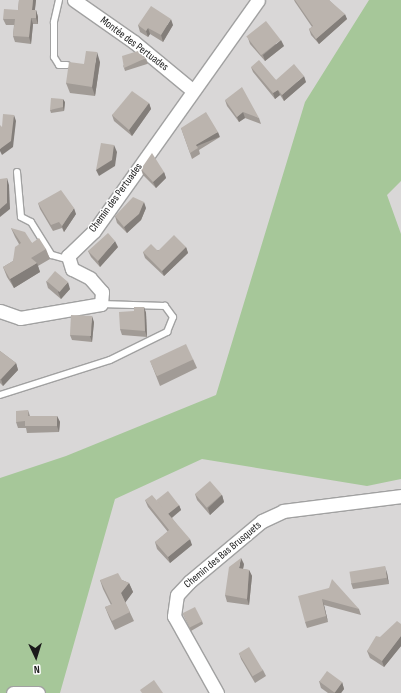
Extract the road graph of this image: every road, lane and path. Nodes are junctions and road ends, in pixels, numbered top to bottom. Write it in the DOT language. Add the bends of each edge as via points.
graph roads {
  1 [pos="59,0"];
  2 [pos="74,0"];
  3 [pos="258,0"];
  4 [pos="67,65"];
  5 [pos="192,90"];
  6 [pos="17,172"];
  7 [pos="69,260"];
  8 [pos="101,304"];
  9 [pos="0,311"];
  10 [pos="0,395"];
  11 [pos="401,496"];
  12 [pos="13,693"];
  13 [pos="38,693"];
  14 [pos="217,693"];
  1 -- 4 [label="lane" via="54,22 54,58 59,65"];
  2 -- 5 [label="street, Montée des Pertuades"];
  3 -- 5 [label="street, Chemin des Pertuades"];
  5 -- 7 [label="street, Chemin des Pertuades" via="94,231 68,256"];
  6 -- 7 [label="lane" via="21,217 31,222 52,255"];
  7 -- 8 [label="street" via="72,268 90,278 102,292"];
  8 -- 9 [label="street" via="20,318"];
  8 -- 10 [label="lane" via="165,306 173,316 167,332 110,360"];
  11 -- 14 [label="street, Chemin des Bas Brusquets" via="284,511 262,521 189,582 177,595 174,616"];
  12 -- 13 [label="street"];
}
